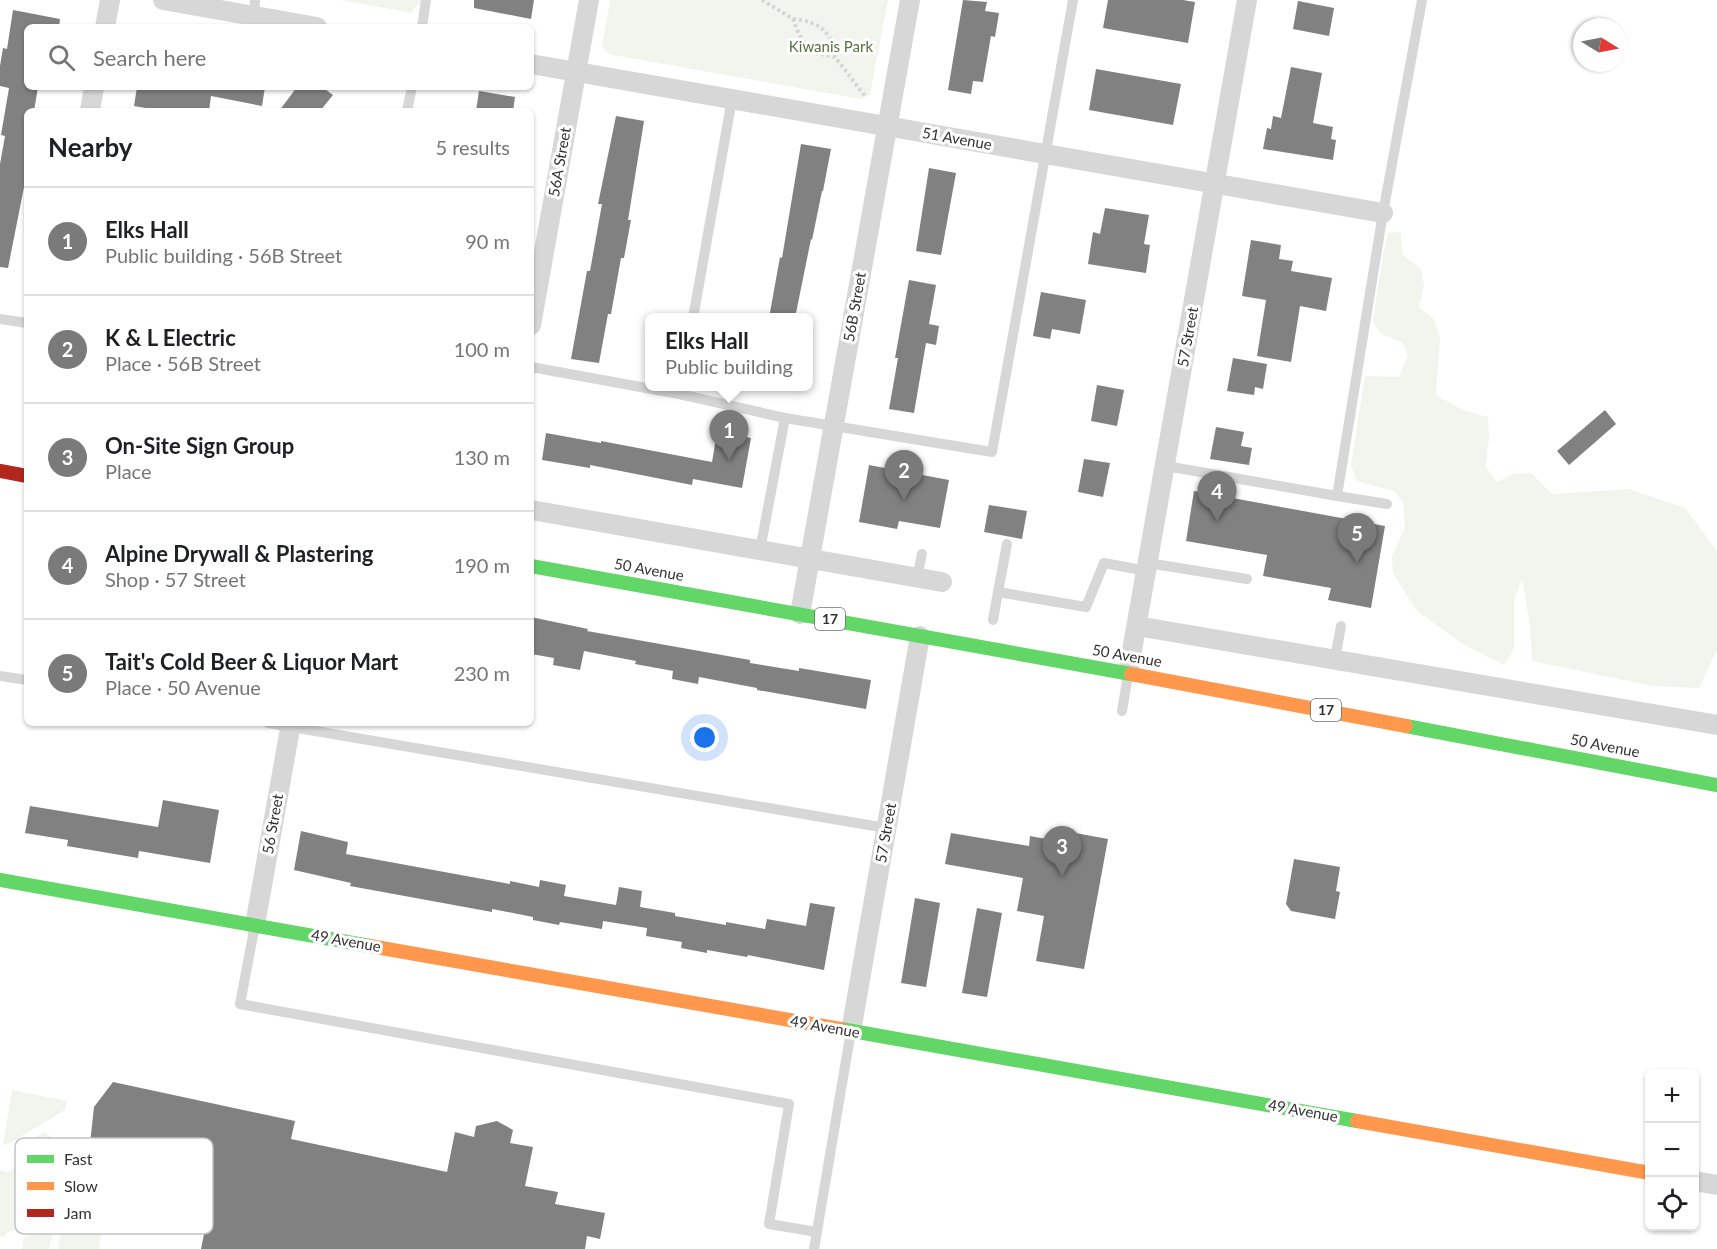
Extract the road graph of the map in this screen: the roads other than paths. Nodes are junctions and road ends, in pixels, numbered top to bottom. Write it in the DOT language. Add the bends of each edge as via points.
graph roads {
  1 [pos="110,0"];
  2 [pos="163,0"];
  3 [pos="426,0"];
  4 [pos="589,0"];
  5 [pos="910,0"];
  6 [pos="1073,0"];
  7 [pos="1247,0"];
  8 [pos="1422,0"];
  9 [pos="255,8"];
  10 [pos="106,24"];
  11 [pos="307,24"];
  12 [pos="422,24"];
  13 [pos="534,65"];
  14 [pos="576,72"];
  15 [pos="94,90"];
  16 [pos="411,90"];
  17 [pos="732,99"];
  18 [pos="90,108"];
  19 [pos="408,108"];
  20 [pos="887,127"];
  21 [pos="1046,154"];
  22 [pos="1214,184"];
  23 [pos="1383,213"];
  24 [pos="534,308"];
  25 [pos="694,313"];
  26 [pos="0,318"];
  27 [pos="24,322"];
  28 [pos="534,367"];
  29 [pos="645,385"];
  30 [pos="683,391"];
  31 [pos="785,418"];
  32 [pos="834,424"];
  33 [pos="1166,466"];
  34 [pos="0,471"];
  35 [pos="24,474"];
  36 [pos="1337,496"];
  37 [pos="1387,504"];
  38 [pos="534,511"];
  39 [pos="1007,544"];
  40 [pos="760,550"];
  41 [pos="922,554"];
  42 [pos="810,560"];
  43 [pos="534,567"];
  44 [pos="1148,567"];
  45 [pos="917,577"];
  46 [pos="1247,579"];
  47 [pos="942,582"];
  48 [pos="998,592"];
  49 [pos="800,614"];
  50 [pos="993,620"];
  51 [pos="1137,626"];
  52 [pos="1341,626"];
  53 [pos="920,636"];
  54 [pos="1335,659"];
  55 [pos="1128,673"];
  56 [pos="0,676"];
  57 [pos="24,680"];
  58 [pos="1122,711"];
  59 [pos="1717,725"];
  60 [pos="291,726"];
  61 [pos="297,726"];
  62 [pos="1717,785"];
  63 [pos="886,828"];
  64 [pos="0,880"];
  65 [pos="255,925"];
  66 [pos="851,1031"];
  67 [pos="1645,1172"];
  68 [pos="1699,1182"];
  69 [pos="1717,1185"];
  70 [pos="817,1232"];
  71 [pos="814,1249"];
  1 -- 10 [label="street"];
  2 -- 9 [label="street"];
  3 -- 12 [label="lane"];
  4 -- 14 [label="street, 56A Street"];
  5 -- 20 [label="street, 56B Street"];
  6 -- 21 [label="lane"];
  7 -- 22 [label="street, 57 Street"];
  8 -- 23 [label="lane"];
  9 -- 11 [label="street"];
  13 -- 14 [label="street, 51 Avenue"];
  14 -- 17 [label="street, 51 Avenue"];
  14 -- 24 [label="street, 56A Street"];
  15 -- 18 [label="street"];
  16 -- 19 [label="lane"];
  17 -- 20 [label="street, 51 Avenue"];
  17 -- 25 [label="lane"];
  20 -- 21 [label="street, 51 Avenue"];
  20 -- 32 [label="street, 56B Street"];
  21 -- 22 [label="street, 51 Avenue"];
  21 -- 32 [label="lane" via="992,452"];
  22 -- 23 [label="street, 51 Avenue"];
  22 -- 33 [label="street, 57 Street"];
  23 -- 36 [label="lane"];
  26 -- 27 [label="lane"];
  28 -- 29 [label="lane"];
  30 -- 31 [label="lane"];
  31 -- 32 [label="lane"];
  31 -- 40 [label="lane"];
  32 -- 42 [label="street, 56B Street"];
  33 -- 36 [label="lane"];
  33 -- 44 [label="street, 57 Street"];
  34 -- 35 [label="street"];
  36 -- 37 [label="lane"];
  38 -- 40 [label="street"];
  39 -- 48 [label="lane"];
  40 -- 42 [label="street"];
  41 -- 45 [label="lane"];
  42 -- 45 [label="street"];
  42 -- 49 [label="street, 56B Street"];
  43 -- 49 [label="street, 50 Avenue / 17"];
  44 -- 46 [label="lane"];
  44 -- 48 [label="lane" via="1104,563 1086,607"];
  44 -- 51 [label="street, 57 Street"];
  45 -- 47 [label="street"];
  48 -- 50 [label="lane"];
  49 -- 53 [label="street, 50 Avenue / 17"];
  51 -- 54 [label="street"];
  51 -- 55 [label="street, 57 Street"];
  52 -- 54 [label="lane"];
  53 -- 55 [label="street, 50 Avenue / 17"];
  53 -- 63 [label="street, 57 Street"];
  54 -- 59 [label="street"];
  55 -- 58 [label="lane"];
  55 -- 62 [label="street, 50 Avenue / 17"];
  56 -- 57 [label="lane"];
  60 -- 65 [label="street, 56 Street"];
  61 -- 63 [label="lane"];
  63 -- 66 [label="street, 57 Street"];
  64 -- 65 [label="street, 49 Avenue"];
  65 -- 66 [label="street, 49 Avenue"];
  65 -- 70 [label="lane" via="240,1004 789,1104 770,1224"];
  66 -- 67 [label="street, 49 Avenue"];
  66 -- 70 [label="lane"];
  68 -- 69 [label="street"];
  70 -- 71 [label="lane"];
}
